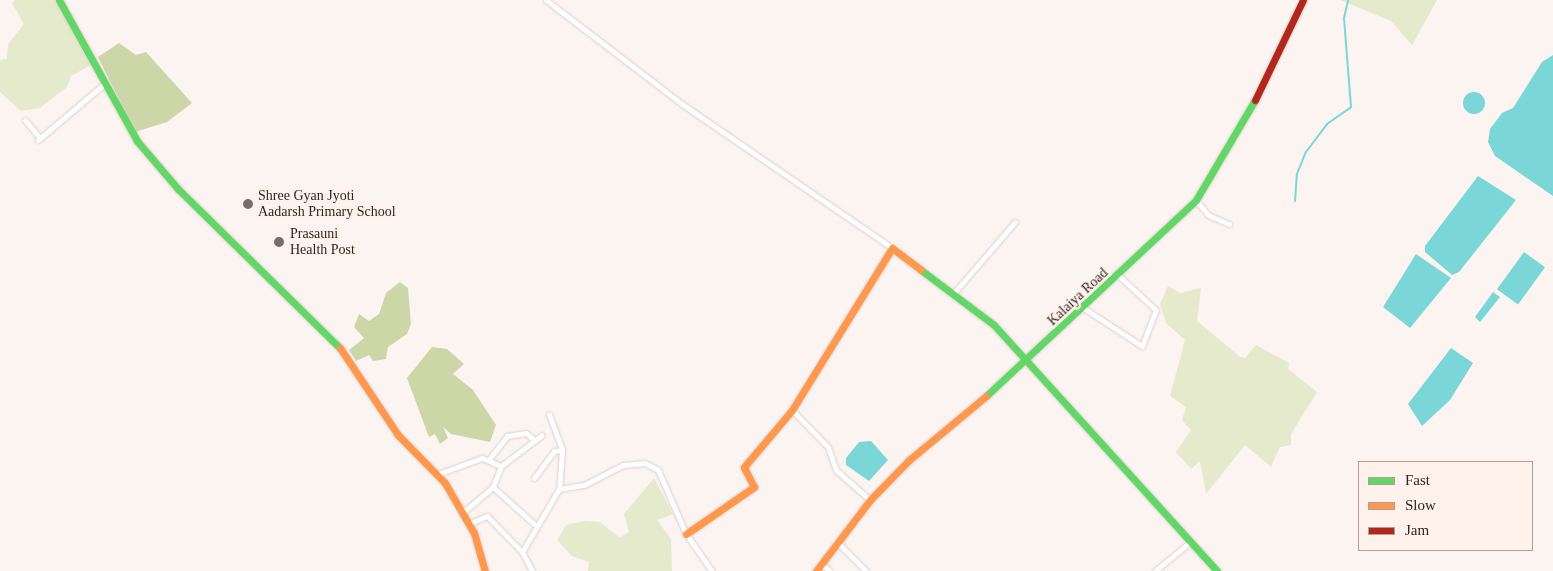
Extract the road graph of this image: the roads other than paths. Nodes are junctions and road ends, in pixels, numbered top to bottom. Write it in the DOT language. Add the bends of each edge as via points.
graph roads {
  1 [pos="59,0"];
  2 [pos="546,0"];
  3 [pos="1304,0"];
  4 [pos="104,84"];
  5 [pos="25,120"];
  6 [pos="1196,200"];
  7 [pos="1015,222"];
  8 [pos="1229,224"];
  9 [pos="892,248"];
  10 [pos="1119,276"];
  11 [pos="953,294"];
  12 [pos="1085,309"];
  13 [pos="1029,360"];
  14 [pos="792,410"];
  15 [pos="549,414"];
  16 [pos="542,435"];
  17 [pos="534,440"];
  18 [pos="562,450"];
  19 [pos="490,458"];
  20 [pos="501,466"];
  21 [pos="438,474"];
  22 [pos="534,478"];
  23 [pos="493,487"];
  24 [pos="559,489"];
  25 [pos="870,500"];
  26 [pos="462,513"];
  27 [pos="468,524"];
  28 [pos="534,524"];
  29 [pos="686,534"];
  30 [pos="837,542"];
  31 [pos="1190,542"];
  32 [pos="522,552"];
  33 [pos="822,564"];
  34 [pos="486,571"];
  35 [pos="532,571"];
  36 [pos="712,571"];
  37 [pos="816,571"];
  38 [pos="830,571"];
  39 [pos="866,571"];
  40 [pos="1154,571"];
  41 [pos="1217,571"];
  1 -- 4 [label="street"];
  2 -- 9 [label="street" via="682,104"];
  3 -- 6 [label="street, Kalaiya Road" via="1252,108"];
  4 -- 5 [label="street" via="39,139"];
  4 -- 21 [label="street" via="145,151 333,337 398,435"];
  6 -- 8 [label="street" via="1208,215"];
  6 -- 10 [label="street, Kalaiya Road"];
  7 -- 11 [label="street"];
  9 -- 11 [label="street"];
  9 -- 14 [label="street"];
  10 -- 12 [label="street, Kalaiya Road"];
  10 -- 12 [label="street" via="1156,310 1142,346"];
  11 -- 13 [label="street" via="994,325"];
  12 -- 13 [label="street, Kalaiya Road"];
  13 -- 25 [label="street, Kalaiya Road" via="934,438"];
  13 -- 31 [label="street"];
  14 -- 25 [label="street" via="828,447 836,470"];
  14 -- 29 [label="street" via="744,467 754,487"];
  15 -- 18 [label="street"];
  16 -- 17 [label="street"];
  17 -- 19 [label="street" via="526,433 507,436"];
  17 -- 20 [label="street"];
  18 -- 22 [label="street" via="554,451"];
  18 -- 24 [label="street"];
  19 -- 20 [label="street"];
  19 -- 21 [label="street" via="465,461"];
  20 -- 23 [label="street"];
  21 -- 26 [label="street"];
  23 -- 26 [label="street"];
  23 -- 28 [label="street"];
  24 -- 28 [label="street"];
  24 -- 29 [label="street" via="584,485 623,465 653,465"];
  25 -- 30 [label="street, Kalaiya Road"];
  26 -- 27 [label="street"];
  27 -- 32 [label="street" via="487,516"];
  27 -- 34 [label="street"];
  28 -- 32 [label="street"];
  29 -- 36 [label="street"];
  30 -- 33 [label="street, Kalaiya Road"];
  30 -- 39 [label="street"];
  31 -- 40 [label="street"];
  31 -- 41 [label="street"];
  32 -- 35 [label="street"];
  33 -- 37 [label="street, Kalaiya Road"];
  33 -- 38 [label="street"];
}
